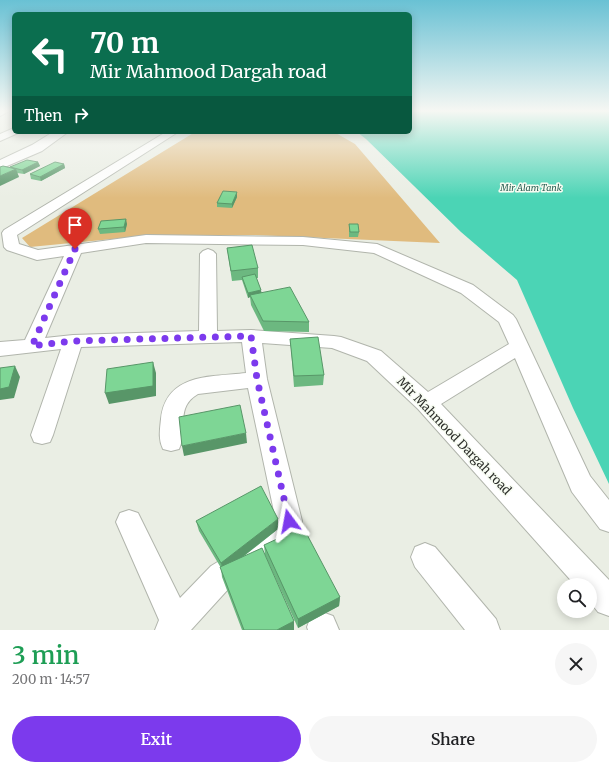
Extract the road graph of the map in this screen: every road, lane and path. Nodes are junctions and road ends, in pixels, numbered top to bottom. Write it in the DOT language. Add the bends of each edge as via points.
graph roads {
  1 [pos="50,139"];
  2 [pos="161,139"];
  3 [pos="0,165"];
  4 [pos="75,249"];
  5 [pos="208,254"];
  6 [pos="251,336"];
  7 [pos="208,337"];
  8 [pos="73,341"];
  9 [pos="32,346"];
  10 [pos="519,347"];
  11 [pos="0,349"];
  12 [pos="257,379"];
  13 [pos="426,403"];
  14 [pos="42,435"];
  15 [pos="171,442"];
  16 [pos="609,520"];
  17 [pos="129,522"];
  18 [pos="425,557"];
  19 [pos="609,601"];
  20 [pos="173,627"];
  21 [pos="486,630"];
  1 -- 3 [label="main road"];
  2 -- 4 [label="street" via="9,233 12,247 36,255"];
  4 -- 9 [label="street"];
  4 -- 10 [label="street" via="146,239 303,241 378,249 467,289 507,319"];
  5 -- 7 [label="street"];
  6 -- 7 [label="street, Mir Mahmood Dargah road"];
  6 -- 12 [label="street"];
  6 -- 13 [label="street, Mir Mahmood Dargah road" via="334,342 374,356"];
  7 -- 8 [label="street, Mir Mahmood Dargah road"];
  8 -- 9 [label="street, Mir Mahmood Dargah road"];
  8 -- 14 [label="street"];
  9 -- 11 [label="street, Mir Mahmood Dargah road"];
  10 -- 13 [label="street"];
  10 -- 16 [label="street" via="581,484"];
  12 -- 15 [label="street" via="194,387 185,391 177,397 174,406"];
  12 -- 20 [label="street" via="289,521 287,534 221,576"];
  13 -- 19 [label="street, Mir Mahmood Dargah road"];
  17 -- 20 [label="street"];
  18 -- 21 [label="street"];
}
